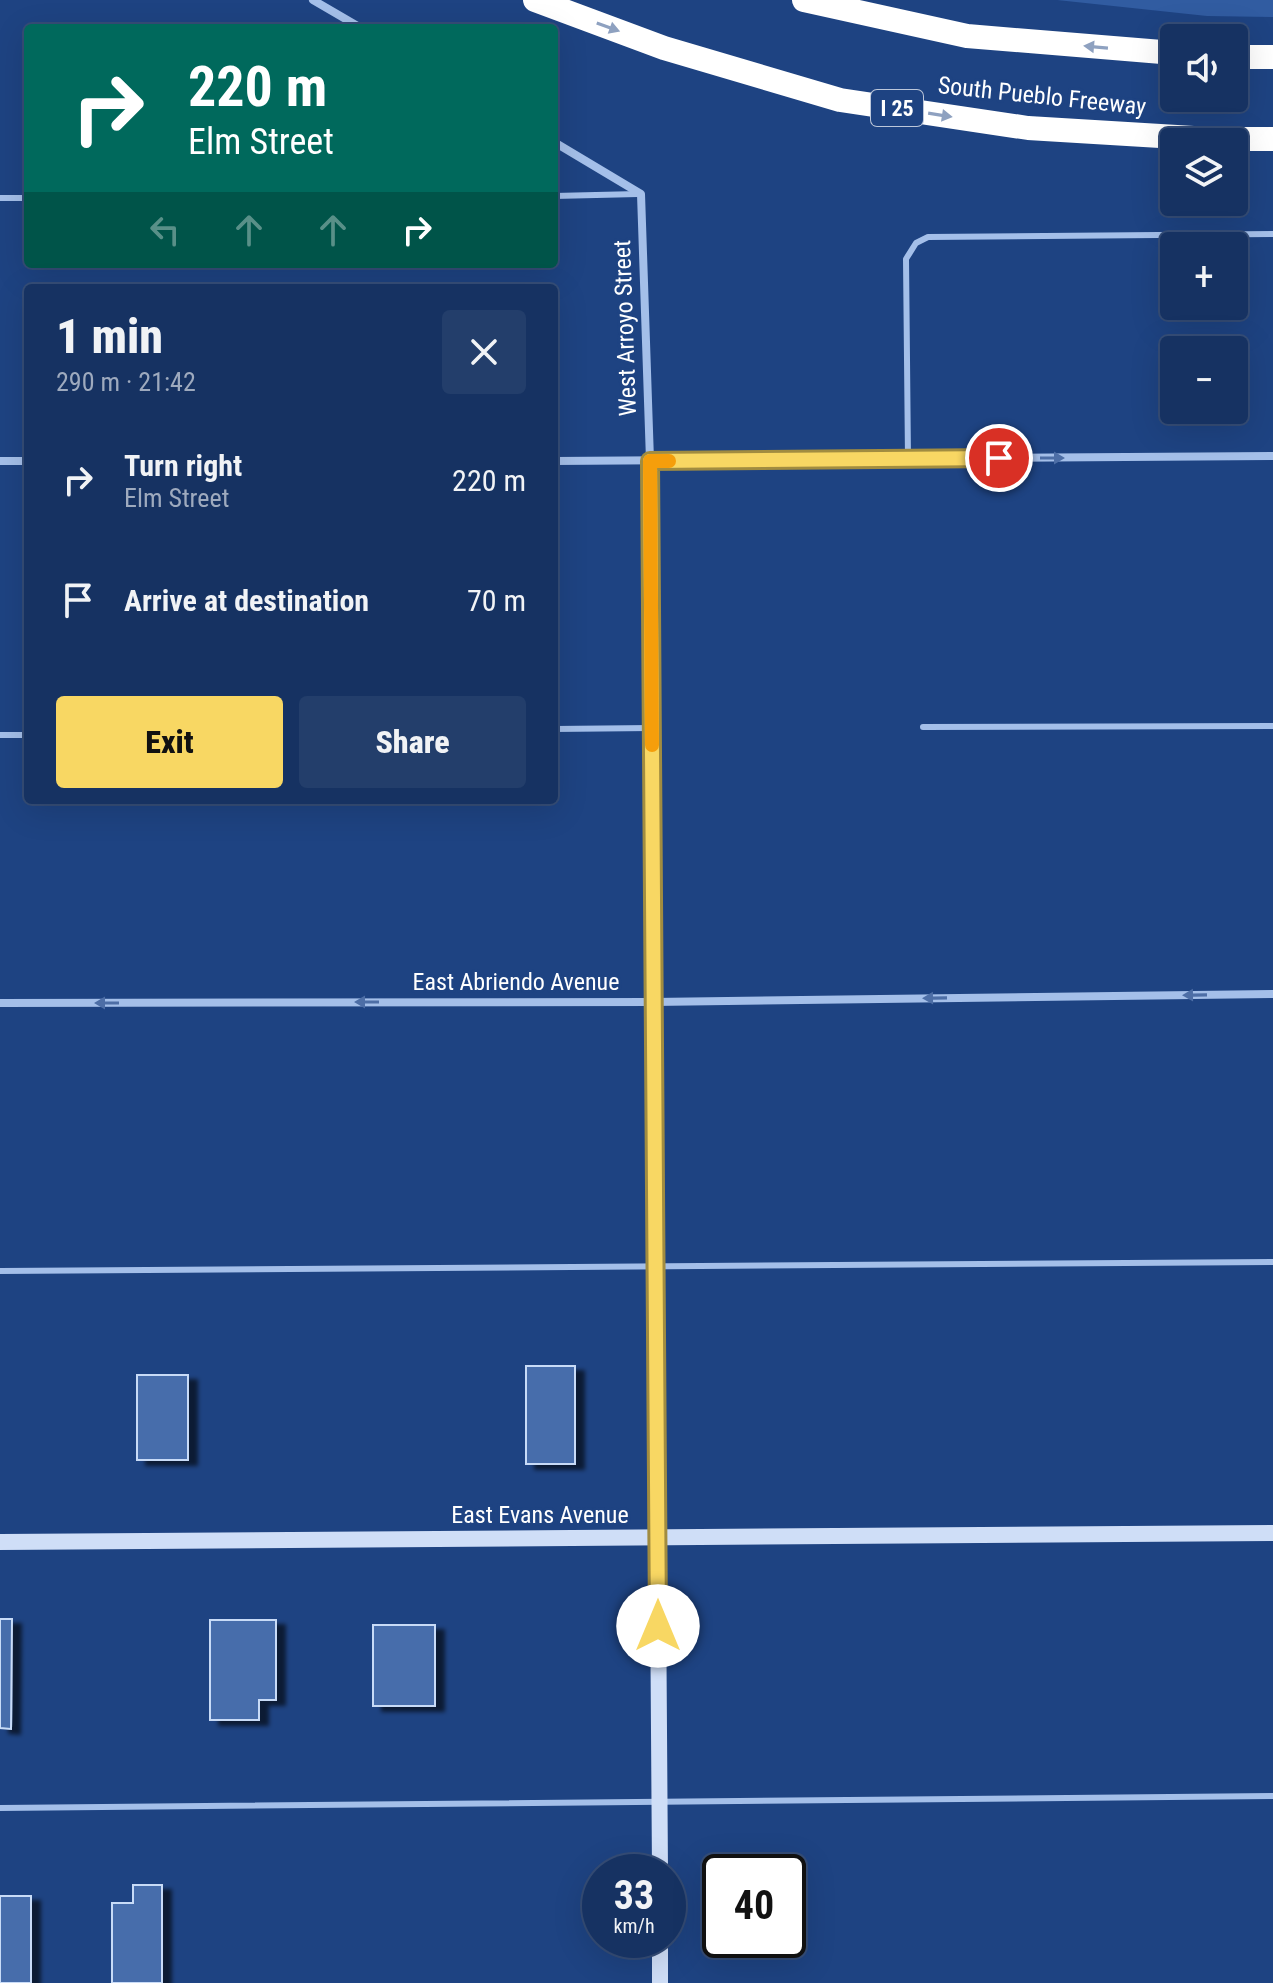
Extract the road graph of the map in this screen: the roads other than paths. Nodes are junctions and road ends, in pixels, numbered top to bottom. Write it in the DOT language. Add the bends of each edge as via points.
graph roads {
  1 [pos="313,0"];
  2 [pos="535,0"];
  3 [pos="804,0"];
  4 [pos="354,24"];
  5 [pos="1160,52"];
  6 [pos="1248,57"];
  7 [pos="1273,57"];
  8 [pos="1273,139"];
  9 [pos="558,144"];
  10 [pos="641,194"];
  11 [pos="558,196"];
  12 [pos="0,198"];
  13 [pos="24,198"];
  14 [pos="1273,234"];
  15 [pos="1273,456"];
  16 [pos="908,459"];
  17 [pos="0,461"];
  18 [pos="24,461"];
  19 [pos="558,461"];
  20 [pos="650,461"];
  21 [pos="1273,726"];
  22 [pos="923,727"];
  23 [pos="651,728"];
  24 [pos="558,729"];
  25 [pos="0,735"];
  26 [pos="24,735"];
  27 [pos="1273,994"];
  28 [pos="653,1002"];
  29 [pos="0,1003"];
  30 [pos="1273,1262"];
  31 [pos="655,1267"];
  32 [pos="0,1271"];
  33 [pos="1273,1533"];
  34 [pos="657,1538"];
  35 [pos="0,1542"];
  36 [pos="1273,1796"];
  37 [pos="659,1801"];
  38 [pos="0,1808"];
  39 [pos="660,1854"];
  40 [pos="660,1958"];
  41 [pos="660,1983"];
  1 -- 4 [label="street"];
  2 -- 8 [label="highway, South Pueblo Freeway / I 25, one-way" via="664,48 840,100 1028,128"];
  5 -- 3 [label="highway, one-way" via="967,36"];
  6 -- 7 [label="highway"];
  9 -- 10 [label="street"];
  10 -- 11 [label="lane"];
  10 -- 20 [label="street, West Arroyo Street"];
  12 -- 13 [label="lane"];
  14 -- 16 [label="lane" via="928,237 916,243 906,259"];
  16 -- 15 [label="street, one-way"];
  16 -- 20 [label="street"];
  17 -- 18 [label="street"];
  19 -- 20 [label="street"];
  20 -- 23 [label="street"];
  21 -- 22 [label="lane"];
  23 -- 24 [label="lane"];
  23 -- 28 [label="street"];
  25 -- 26 [label="lane"];
  27 -- 28 [label="street, East Abriendo Avenue, one-way"];
  28 -- 29 [label="street, East Abriendo Avenue, one-way"];
  28 -- 31 [label="street"];
  30 -- 31 [label="lane"];
  31 -- 32 [label="lane"];
  31 -- 34 [label="street"];
  33 -- 34 [label="street, East Evans Avenue"];
  34 -- 35 [label="street, East Evans Avenue"];
  34 -- 37 [label="street"];
  36 -- 37 [label="lane"];
  37 -- 38 [label="lane"];
  37 -- 39 [label="street"];
  40 -- 41 [label="street"];
}
